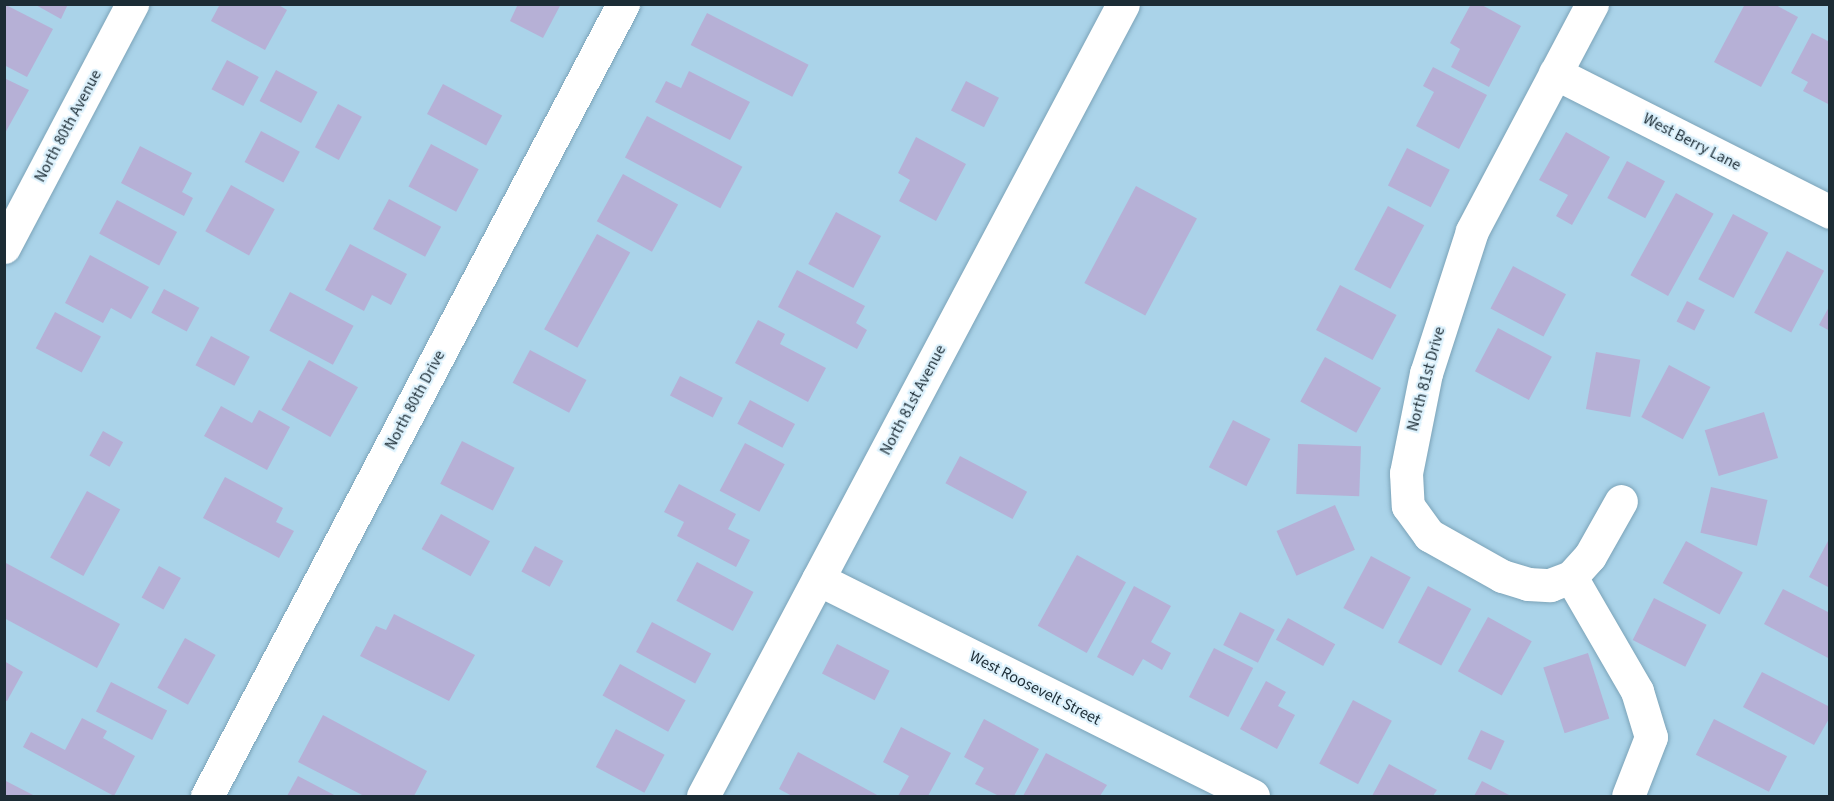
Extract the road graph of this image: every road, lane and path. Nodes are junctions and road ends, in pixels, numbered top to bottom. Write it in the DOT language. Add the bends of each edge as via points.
graph roads {
  1 [pos="132,4"];
  2 [pos="622,4"];
  3 [pos="1123,4"];
  4 [pos="1592,4"];
  5 [pos="1556,73"];
  6 [pos="1830,212"];
  7 [pos="4,247"];
  8 [pos="1621,501"];
  9 [pos="1571,577"];
  10 [pos="818,579"];
  11 [pos="207,796"];
  12 [pos="703,796"];
  13 [pos="1252,796"];
  14 [pos="1628,796"];
  1 -- 7 [label="street, North 80th Avenue"];
  2 -- 11 [label="street, North 80th Drive"];
  3 -- 10 [label="street, North 81st Avenue"];
  4 -- 5 [label="street, North 81st Drive"];
  5 -- 6 [label="street, West Berry Lane"];
  5 -- 9 [label="street, North 81st Drive" via="1472,231 1457,269 1426,373 1406,473 1408,506 1429,535 1502,576 1528,584 1550,585"];
  8 -- 9 [label="street" via="1590,556"];
  9 -- 14 [label="street" via="1637,691 1651,737"];
  10 -- 12 [label="street, North 81st Avenue"];
  10 -- 13 [label="street, West Roosevelt Street"];
}
